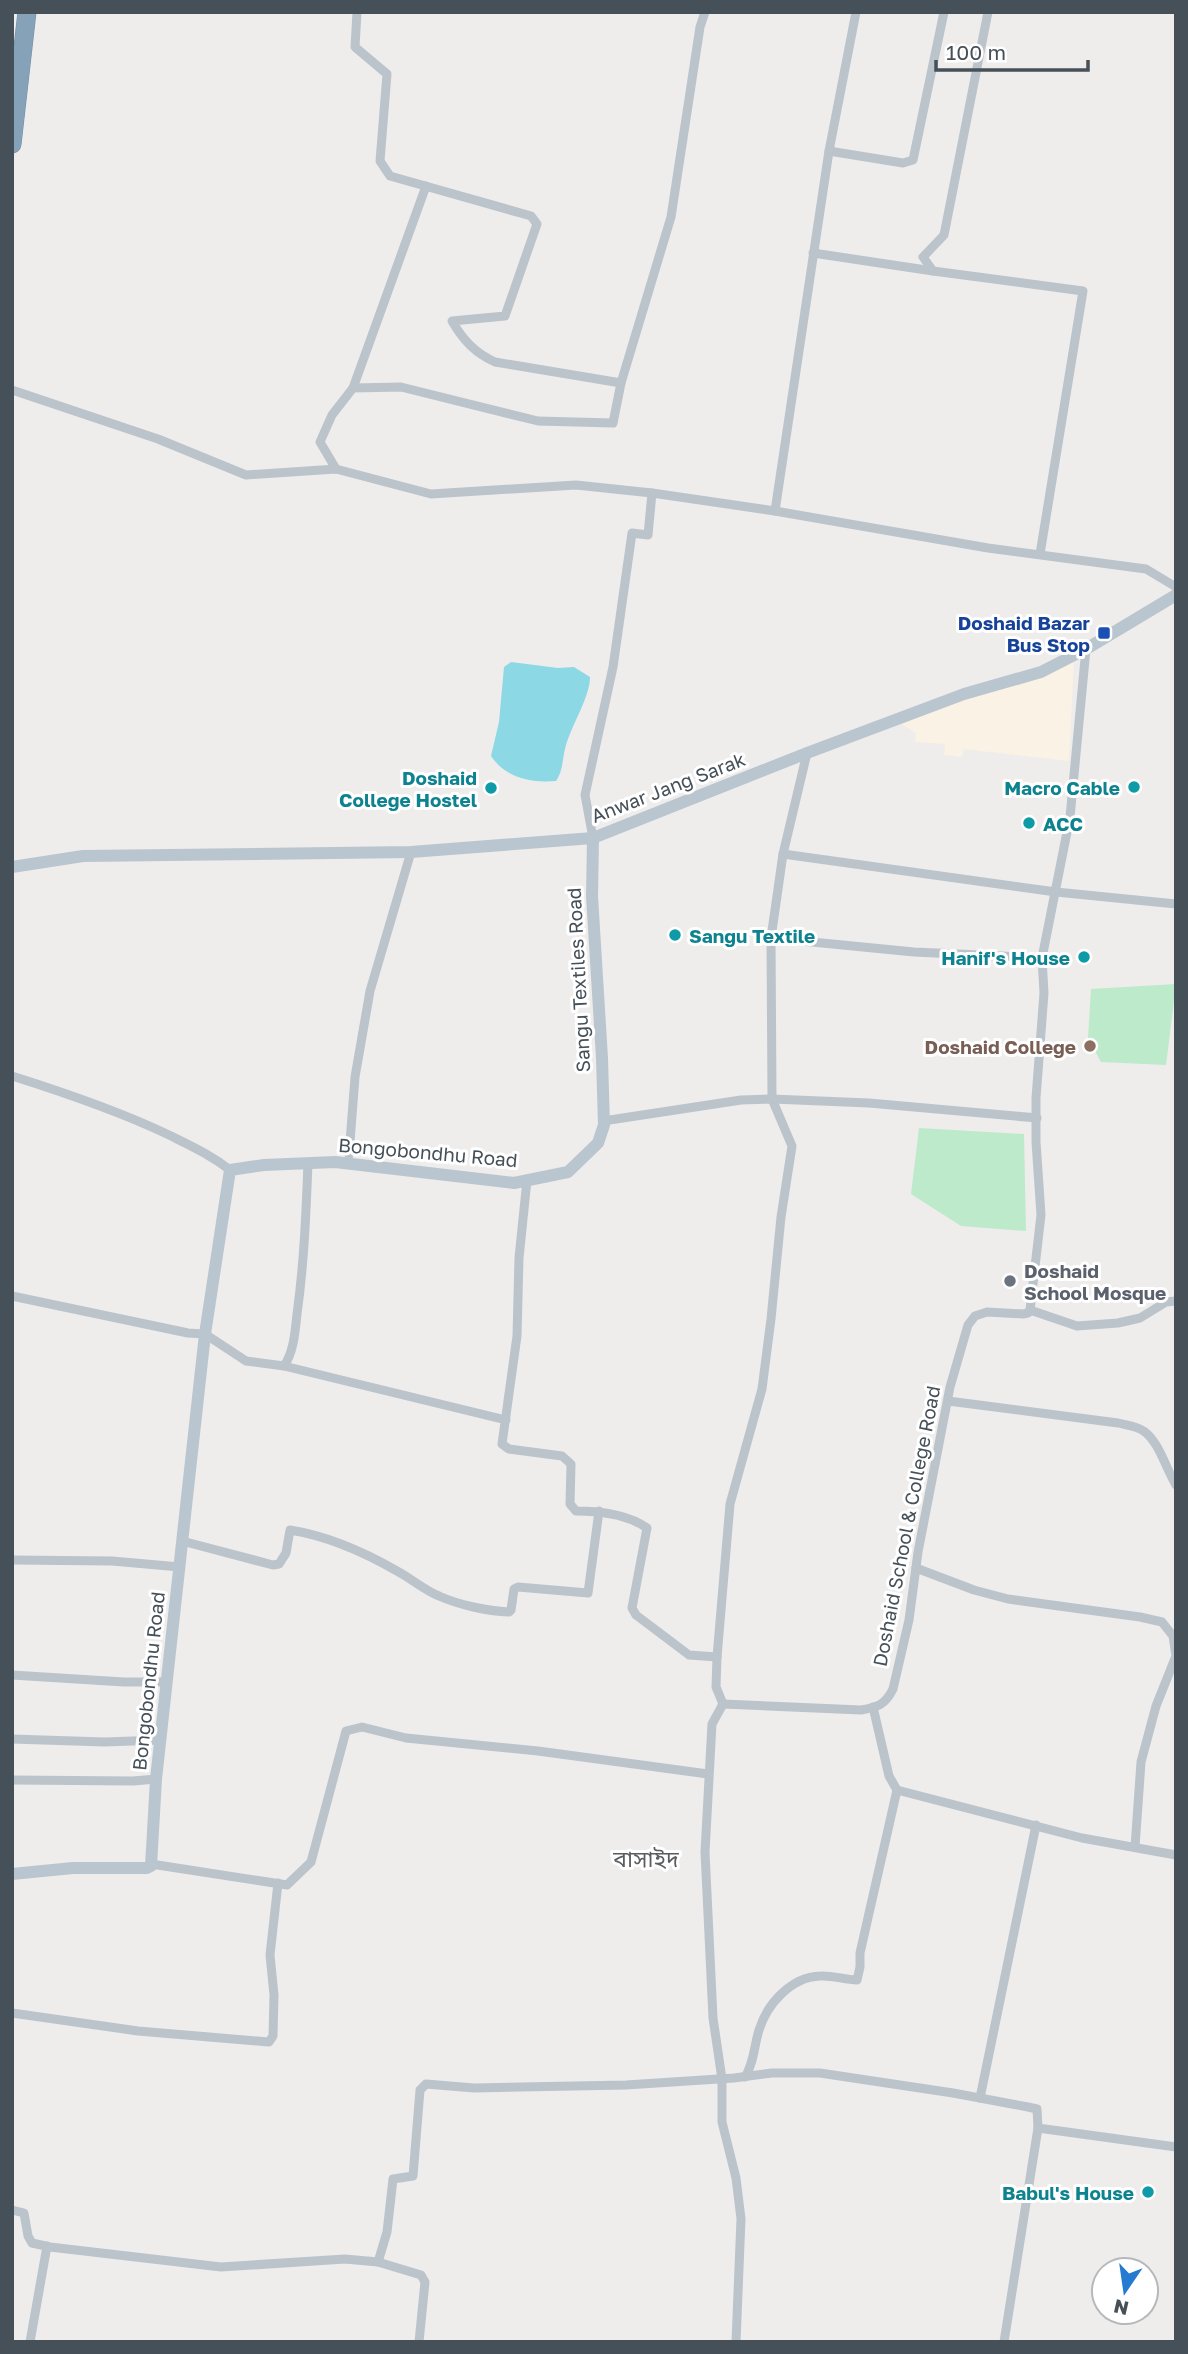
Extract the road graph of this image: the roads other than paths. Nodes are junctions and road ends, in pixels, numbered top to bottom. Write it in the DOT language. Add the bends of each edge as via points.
graph roads {
  1 [pos="27,12"];
  2 [pos="356,12"];
  3 [pos="705,12"];
  4 [pos="856,12"];
  5 [pos="944,12"];
  6 [pos="988,12"];
  7 [pos="12,144"];
  8 [pos="828,151"];
  9 [pos="426,186"];
  10 [pos="813,253"];
  11 [pos="933,271"];
  12 [pos="621,383"];
  13 [pos="353,388"];
  14 [pos="12,390"];
  15 [pos="336,469"];
  16 [pos="652,493"];
  17 [pos="775,511"];
  18 [pos="1040,554"];
  19 [pos="1176,587"];
  20 [pos="1176,595"];
  21 [pos="1086,649"];
  22 [pos="807,752"];
  23 [pos="593,838"];
  24 [pos="411,852"];
  25 [pos="783,854"];
  26 [pos="12,867"];
  27 [pos="1056,892"];
  28 [pos="1176,904"];
  29 [pos="771,938"];
  30 [pos="1042,958"];
  31 [pos="12,1076"];
  32 [pos="772,1099"];
  33 [pos="1037,1118"];
  34 [pos="603,1121"];
  35 [pos="349,1155"];
  36 [pos="308,1163"];
  37 [pos="230,1170"];
  38 [pos="527,1180"];
  39 [pos="12,1296"];
  40 [pos="1176,1301"];
  41 [pos="1030,1310"];
  42 [pos="205,1334"];
  43 [pos="284,1366"];
  44 [pos="947,1401"];
  45 [pos="506,1420"];
  46 [pos="1176,1485"];
  47 [pos="599,1511"];
  48 [pos="182,1541"];
  49 [pos="12,1560"];
  50 [pos="180,1567"];
  51 [pos="916,1568"];
  52 [pos="717,1657"];
  53 [pos="12,1675"];
  54 [pos="167,1682"];
  55 [pos="723,1704"];
  56 [pos="873,1707"];
  57 [pos="12,1739"];
  58 [pos="160,1740"];
  59 [pos="708,1774"];
  60 [pos="156,1779"];
  61 [pos="12,1780"];
  62 [pos="897,1790"];
  63 [pos="1037,1825"];
  64 [pos="1135,1847"];
  65 [pos="1176,1854"];
  66 [pos="151,1864"];
  67 [pos="12,1874"];
  68 [pos="278,1883"];
  69 [pos="12,2013"];
  70 [pos="745,2077"];
  71 [pos="722,2078"];
  72 [pos="980,2098"];
  73 [pos="1038,2128"];
  74 [pos="1176,2147"];
  75 [pos="12,2210"];
  76 [pos="47,2246"];
  77 [pos="378,2262"];
  78 [pos="30,2342"];
  79 [pos="419,2342"];
  80 [pos="736,2342"];
  81 [pos="1004,2342"];
  1 -- 7 [label="highway"];
  2 -- 9 [label="street" via="355,47 387,74 380,161 390,176"];
  3 -- 12 [label="street" via="671,217"];
  4 -- 8 [label="street"];
  5 -- 8 [label="street" via="913,160 903,163"];
  6 -- 11 [label="street" via="944,235 923,257"];
  8 -- 10 [label="street"];
  9 -- 12 [label="street" via="531,216 537,224 505,316 452,321 460,336 495,362"];
  9 -- 13 [label="street"];
  10 -- 11 [label="street"];
  10 -- 17 [label="street"];
  11 -- 18 [label="street" via="1083,291"];
  12 -- 13 [label="street" via="613,423 599,424 538,421 401,387"];
  13 -- 15 [label="street" via="332,415 320,442"];
  14 -- 15 [label="street" via="158,439 246,475"];
  15 -- 16 [label="street" via="431,494 576,485"];
  16 -- 17 [label="street"];
  16 -- 23 [label="street" via="648,535 632,533 613,667 584,795"];
  17 -- 18 [label="street"];
  18 -- 19 [label="street" via="1146,569"];
  20 -- 21 [label="street, Anwar Jang Sarak"];
  21 -- 22 [label="street, Anwar Jang Sarak" via="1041,672 964,694"];
  21 -- 27 [label="street" via="1076,773"];
  22 -- 23 [label="street, Anwar Jang Sarak"];
  22 -- 25 [label="street"];
  23 -- 24 [label="street, Anwar Jang Sarak"];
  23 -- 34 [label="street, Sangu Textiles Road"];
  24 -- 26 [label="street, Anwar Jang Sarak" via="83,856"];
  24 -- 35 [label="street" via="370,991 355,1077"];
  25 -- 27 [label="street"];
  25 -- 29 [label="street"];
  27 -- 28 [label="street"];
  27 -- 30 [label="street"];
  29 -- 30 [label="street"];
  29 -- 32 [label="street"];
  30 -- 33 [label="street"];
  31 -- 37 [label="street" via="146,1124 213,1156"];
  32 -- 33 [label="street"];
  32 -- 34 [label="street"];
  32 -- 52 [label="street" via="793,1146 762,1389 730,1504"];
  33 -- 41 [label="street" via="1041,1215"];
  34 -- 38 [label="street, Bongobondhu Road" via="598,1143 568,1172"];
  36 -- 37 [label="street, Bongobondhu Road"];
  36 -- 38 [label="street, Bongobondhu Road" via="335,1162 514,1183"];
  36 -- 43 [label="street" via="302,1274 293,1340"];
  37 -- 42 [label="street, Bongobondhu Road"];
  38 -- 45 [label="street" via="517,1336"];
  39 -- 42 [label="street"];
  40 -- 41 [label="street" via="1140,1318 1077,1326"];
  41 -- 44 [label="street, Doshaid School & College Road" via="975,1316 968,1325"];
  42 -- 43 [label="street" via="246,1361"];
  42 -- 48 [label="street, Bongobondhu Road"];
  43 -- 45 [label="street"];
  44 -- 46 [label="street" via="1140,1429"];
  44 -- 51 [label="street, Doshaid School & College Road"];
  45 -- 47 [label="street" via="502,1444 509,1449 562,1456 571,1464 570,1504 576,1511"];
  47 -- 48 [label="street" via="588,1593 519,1587 514,1589 509,1612 443,1598 344,1544 300,1532 290,1530 286,1553 273,1566"];
  47 -- 52 [label="street" via="647,1528 632,1608 636,1615 689,1654"];
  48 -- 50 [label="street, Bongobondhu Road"];
  49 -- 50 [label="street"];
  50 -- 54 [label="street, Bongobondhu Road"];
  51 -- 56 [label="street, Doshaid School & College Road" via="893,1689 881,1706"];
  51 -- 64 [label="street" via="1007,1599 1140,1616 1162,1622 1168,1629 1176,1643 1176,1656 1141,1762"];
  52 -- 55 [label="street" via="716,1687"];
  53 -- 54 [label="street"];
  54 -- 58 [label="street, Bongobondhu Road"];
  55 -- 56 [label="street"];
  55 -- 59 [label="street" via="712,1724"];
  56 -- 62 [label="street" via="889,1776"];
  57 -- 58 [label="street"];
  58 -- 60 [label="street, Bongobondhu Road"];
  59 -- 68 [label="street" via="406,1738 362,1727 346,1731 311,1862 287,1885"];
  59 -- 71 [label="street" via="705,1852 710,1973"];
  60 -- 61 [label="street"];
  60 -- 66 [label="street, Bongobondhu Road"];
  62 -- 63 [label="street"];
  62 -- 70 [label="street" via="857,1980 817,1976 796,1981 776,1999 760,2028"];
  63 -- 64 [label="street"];
  63 -- 72 [label="street"];
  64 -- 65 [label="street"];
  66 -- 67 [label="street" via="147,1868"];
  66 -- 68 [label="street"];
  68 -- 69 [label="street" via="270,1955 274,1995 270,2042 138,2031"];
  70 -- 71 [label="street"];
  70 -- 72 [label="street" via="820,2073"];
  71 -- 77 [label="street" via="626,2085 422,2086 413,2176 393,2179 387,2232"];
  71 -- 80 [label="street" via="722,2122 741,2219"];
  72 -- 73 [label="street" via="1037,2109"];
  73 -- 74 [label="street"];
  73 -- 81 [label="street"];
  75 -- 76 [label="street" via="24,2213 32,2243"];
  76 -- 77 [label="street" via="221,2267 345,2259"];
  76 -- 78 [label="street"];
  77 -- 79 [label="street" via="421,2275 425,2282"];
}
